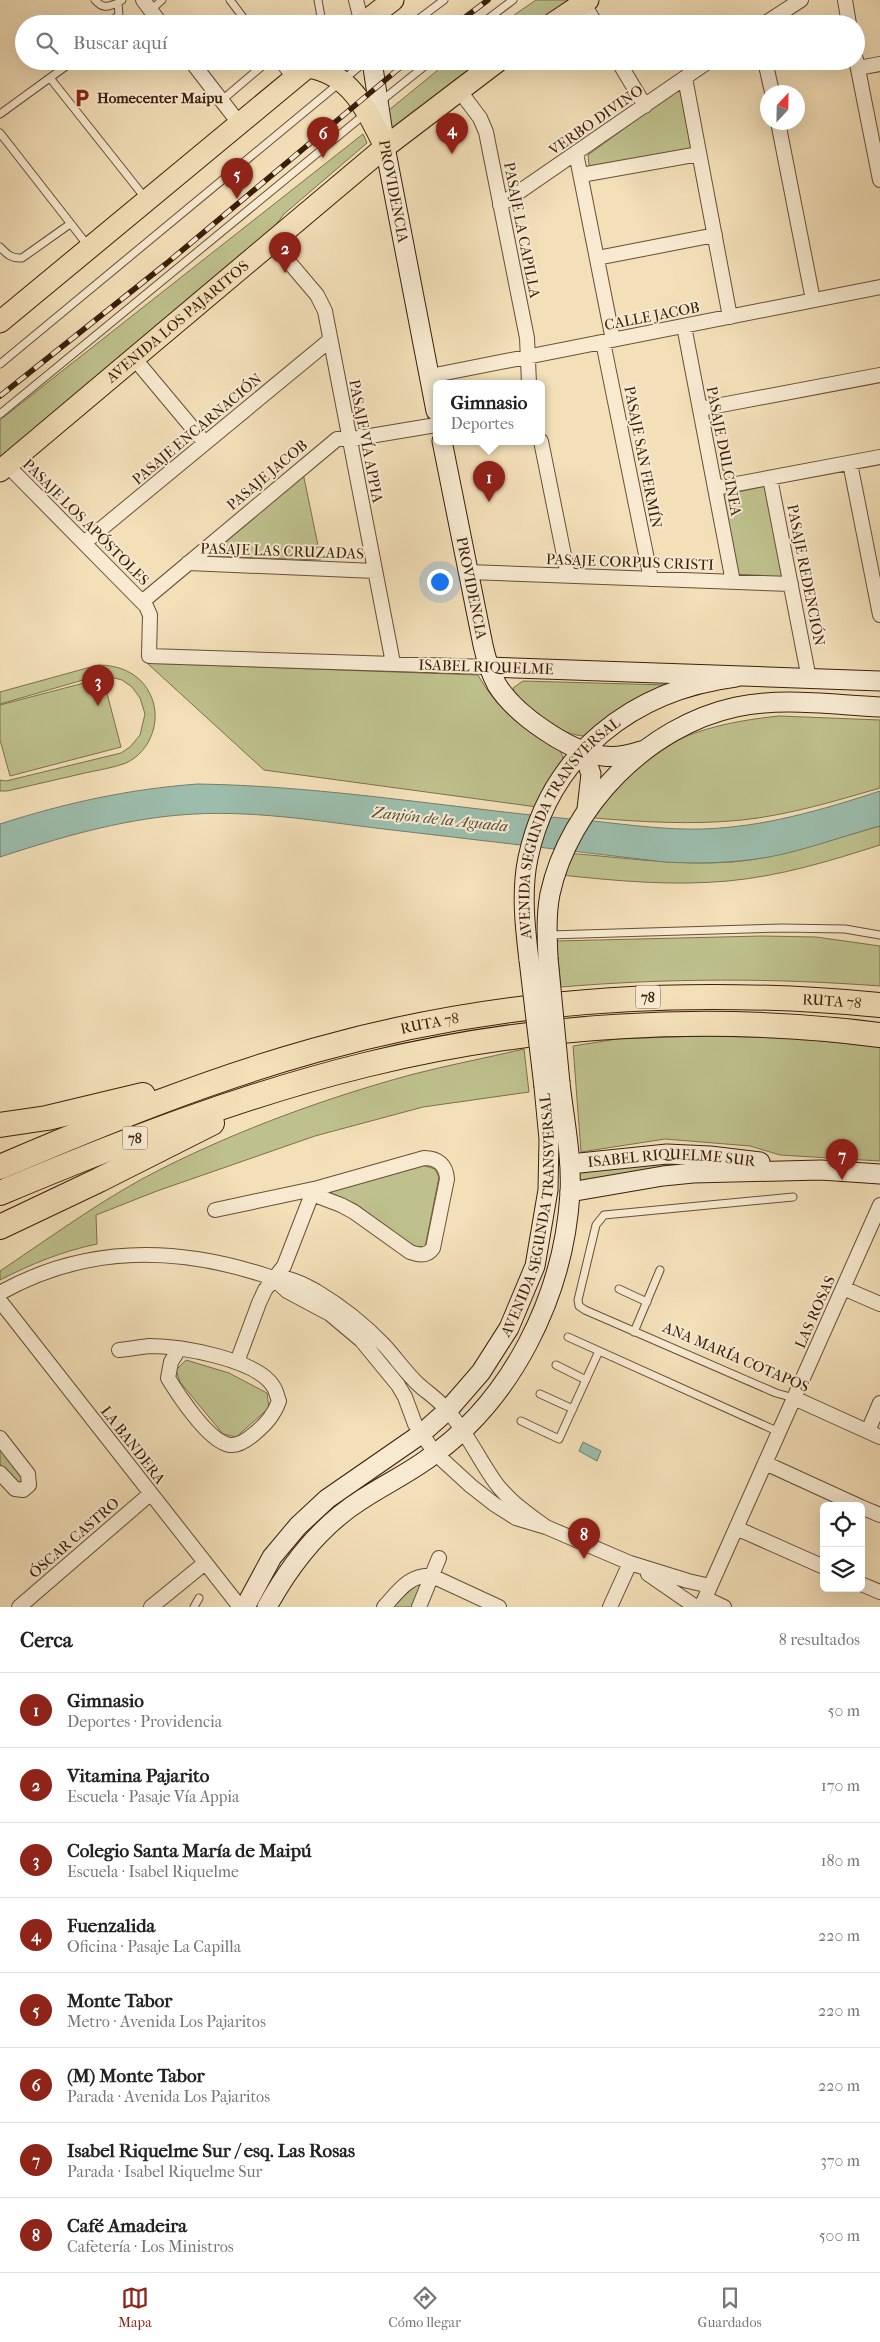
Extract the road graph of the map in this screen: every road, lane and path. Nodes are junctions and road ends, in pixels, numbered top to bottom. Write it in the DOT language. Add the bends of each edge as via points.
graph roads {
  1 [pos="95,0"];
  2 [pos="162,0"];
  3 [pos="230,0"];
  4 [pos="318,0"];
  5 [pos="356,0"];
  6 [pos="394,0"];
  7 [pos="444,0"];
  8 [pos="513,0"];
  9 [pos="801,0"];
  10 [pos="844,0"];
  11 [pos="120,2"];
  12 [pos="586,2"];
  13 [pos="147,5"];
  14 [pos="119,15"];
  15 [pos="241,15"];
  16 [pos="321,15"];
  17 [pos="360,15"];
  18 [pos="374,15"];
  19 [pos="424,15"];
  20 [pos="493,15"];
  21 [pos="566,15"];
  22 [pos="592,15"];
  23 [pos="778,15"];
  24 [pos="847,15"];
  25 [pos="865,64"];
  26 [pos="880,64"];
  27 [pos="61,70"];
  28 [pos="198,70"];
  29 [pos="257,70"];
  30 [pos="305,70"];
  31 [pos="355,70"];
  32 [pos="372,70"];
  33 [pos="420,70"];
  34 [pos="486,70"];
  35 [pos="623,70"];
  36 [pos="696,70"];
  37 [pos="767,70"];
  38 [pos="858,70"];
  39 [pos="50,78"];
  40 [pos="685,78"];
  41 [pos="342,80"];
  42 [pos="770,85"];
  43 [pos="458,90"];
  44 [pos="221,101"];
  45 [pos="645,106"];
  46 [pos="373,107"];
  47 [pos="0,114"];
  48 [pos="239,123"];
  49 [pos="780,130"];
  50 [pos="0,133"];
  51 [pos="385,148"];
  52 [pos="576,153"];
  53 [pos="699,154"];
  54 [pos="581,176"];
  55 [pos="880,180"];
  56 [pos="147,200"];
  57 [pos="500,205"];
  58 [pos="70,224"];
  59 [pos="715,235"];
  60 [pos="272,242"];
  61 [pos="0,247"];
  62 [pos="89,247"];
  63 [pos="597,258"];
  64 [pos="880,287"];
  65 [pos="814,300"];
  66 [pos="730,317"];
  67 [pos="0,322"];
  68 [pos="684,326"];
  69 [pos="330,340"];
  70 [pos="608,341"];
  71 [pos="527,357"];
  72 [pos="134,358"];
  73 [pos="0,364"];
  74 [pos="880,375"];
  75 [pos="430,376"];
  76 [pos="529,380"];
  77 [pos="433,394"];
  78 [pos="700,409"];
  79 [pos="0,414"];
  80 [pos="433,426"];
  81 [pos="349,438"];
  82 [pos="205,444"];
  83 [pos="443,445"];
  84 [pos="542,445"];
  85 [pos="880,457"];
  86 [pos="850,462"];
  87 [pos="4,468"];
  88 [pos="770,478"];
  89 [pos="715,488"];
  90 [pos="84,543"];
  91 [pos="188,563"];
  92 [pos="375,571"];
  93 [pos="468,572"];
  94 [pos="568,576"];
  95 [pos="651,578"];
  96 [pos="733,582"];
  97 [pos="791,584"];
  98 [pos="142,602"];
  99 [pos="880,615"];
  100 [pos="393,663"];
  101 [pos="488,667"];
  102 [pos="736,677"];
  103 [pos="810,679"];
  104 [pos="880,681"];
  105 [pos="880,707"];
  106 [pos="647,749"];
  107 [pos="583,751"];
  108 [pos="586,814"];
  109 [pos="547,935"];
  110 [pos="880,935"];
  111 [pos="539,959"];
  112 [pos="880,1005"];
  113 [pos="880,1036"];
  114 [pos="228,1078"];
  115 [pos="552,1085"];
  116 [pos="272,1091"];
  117 [pos="0,1124"];
  118 [pos="570,1164"];
  119 [pos="0,1166"];
  120 [pos="803,1170"];
  121 [pos="880,1174"];
  122 [pos="548,1190"];
  123 [pos="315,1191"];
  124 [pos="570,1192"];
  125 [pos="0,1193"];
  126 [pos="793,1197"];
  127 [pos="880,1205"];
  128 [pos="215,1210"];
  129 [pos="0,1227"];
  130 [pos="660,1270"];
  131 [pos="273,1278"];
  132 [pos="843,1288"];
  133 [pos="619,1289"];
  134 [pos="0,1294"];
  135 [pos="0,1301"];
  136 [pos="647,1302"];
  137 [pos="880,1304"];
  138 [pos="634,1332"];
  139 [pos="568,1337"];
  140 [pos="179,1349"];
  141 [pos="119,1350"];
  142 [pos="599,1351"];
  143 [pos="238,1362"];
  144 [pos="556,1365"];
  145 [pos="586,1380"];
  146 [pos="540,1394"];
  147 [pos="794,1398"];
  148 [pos="880,1403"];
  149 [pos="573,1409"];
  150 [pos="448,1410"];
  151 [pos="521,1420"];
  152 [pos="463,1429"];
  153 [pos="779,1432"];
  154 [pos="421,1434"];
  155 [pos="874,1434"];
  156 [pos="0,1438"];
  157 [pos="435,1453"];
  158 [pos="765,1463"];
  159 [pos="0,1473"];
  160 [pos="150,1494"];
  161 [pos="851,1502"];
  162 [pos="865,1508"];
  163 [pos="880,1515"];
  164 [pos="546,1527"];
  165 [pos="736,1528"];
  166 [pos="439,1558"];
  167 [pos="205,1563"];
  168 [pos="630,1563"];
  169 [pos="820,1565"];
  170 [pos="432,1576"];
  171 [pos="865,1586"];
  172 [pos="880,1592"];
  173 [pos="199,1598"];
  174 [pos="703,1600"];
  175 [pos="269,1606"];
  176 [pos="19,1607"];
  177 [pos="150,1607"];
  178 [pos="194,1607"];
  179 [pos="240,1607"];
  180 [pos="245,1607"];
  181 [pos="384,1607"];
  182 [pos="418,1607"];
  183 [pos="499,1607"];
  184 [pos="610,1607"];
  185 [pos="724,1607"];
  1 -- 11 [label="lane" via="100,7 106,8"];
  2 -- 13 [label="lane"];
  3 -- 15 [label="lane"];
  4 -- 16 [label="lane"];
  5 -- 17 [label="street"];
  6 -- 18 [label="main road"];
  7 -- 19 [label="lane"];
  8 -- 20 [label="lane"];
  9 -- 23 [label="street"];
  10 -- 24 [label="street"];
  11 -- 14 [label="lane"];
  12 -- 21 [label="main road"];
  12 -- 22 [label="street"];
  25 -- 26 [label="street"];
  27 -- 39 [label="lane"];
  28 -- 44 [label="street"];
  29 -- 44 [label="lane"];
  30 -- 41 [label="main road" via="331,73"];
  30 -- 48 [label="main road"];
  31 -- 41 [label="lane"];
  32 -- 46 [label="main road"];
  33 -- 46 [label="lane"];
  34 -- 43 [label="main road, AVENIDA LOS PAJARITOS"];
  35 -- 45 [label="street"];
  36 -- 40 [label="street, VERBO DIVINO"];
  37 -- 42 [label="street"];
  38 -- 55 [label="street"];
  39 -- 47 [label="lane"];
  39 -- 56 [label="lane"];
  40 -- 45 [label="street, VERBO DIVINO"];
  40 -- 53 [label="street"];
  41 -- 46 [label="main road"];
  41 -- 73 [label="lane"];
  43 -- 51 [label="main road, AVENIDA LOS PAJARITOS"];
  43 -- 57 [label="street, PASAJE LA CAPILLA" via="484,127"];
  44 -- 48 [label="street"];
  45 -- 52 [label="street, VERBO DIVINO"];
  46 -- 51 [label="main road"];
  46 -- 79 [label="lane"];
  48 -- 56 [label="main road"];
  49 -- 65 [label="street"];
  50 -- 58 [label="lane"];
  51 -- 60 [label="main road, AVENIDA LOS PAJARITOS"];
  51 -- 75 [label="main road, PROVIDENCIA"];
  52 -- 54 [label="street, PASAJE SAN FERMÍN"];
  52 -- 57 [label="street, VERBO DIVINO"];
  53 -- 54 [label="street"];
  53 -- 59 [label="street"];
  54 -- 63 [label="street, PASAJE SAN FERMÍN"];
  56 -- 62 [label="main road"];
  57 -- 71 [label="street, PASAJE LA CAPILLA" via="527,338"];
  58 -- 61 [label="lane" via="22,258 8,256"];
  58 -- 62 [label="lane"];
  59 -- 63 [label="street"];
  59 -- 66 [label="street"];
  60 -- 69 [label="street, PASAJE VÍA APPIA" via="320,300"];
  60 -- 72 [label="main road, AVENIDA LOS PAJARITOS"];
  62 -- 67 [label="main road"];
  63 -- 70 [label="street, PASAJE SAN FERMÍN"];
  64 -- 65 [label="street, CALLE JACOB"];
  65 -- 66 [label="street, CALLE JACOB"];
  66 -- 68 [label="street, CALLE JACOB"];
  68 -- 70 [label="street, CALLE JACOB"];
  68 -- 78 [label="street, PASAJE DULCINEA"];
  69 -- 81 [label="street, PASAJE VÍA APPIA"];
  69 -- 82 [label="street, PASAJE ENCARNACIÓN"];
  70 -- 71 [label="street, CALLE JACOB"];
  70 -- 95 [label="street, PASAJE SAN FERMÍN"];
  71 -- 75 [label="street, CALLE JACOB"];
  71 -- 76 [label="street, PASAJE LA CAPILLA"];
  72 -- 82 [label="street"];
  72 -- 87 [label="main road, AVENIDA LOS PAJARITOS"];
  74 -- 78 [label="street"];
  75 -- 77 [label="main road, PROVIDENCIA"];
  78 -- 89 [label="street, PASAJE DULCINEA"];
  80 -- 81 [label="street, PASAJE JACOB"];
  81 -- 91 [label="street, PASAJE JACOB" via="342,437 332,442"];
  81 -- 92 [label="street, PASAJE VÍA APPIA"];
  82 -- 90 [label="street, PASAJE ENCARNACIÓN"];
  83 -- 93 [label="main road, PROVIDENCIA"];
  84 -- 94 [label="street"];
  85 -- 86 [label="street"];
  86 -- 88 [label="street"];
  86 -- 99 [label="street"];
  87 -- 90 [label="street, PASAJE LOS APÓSTOLES"];
  88 -- 89 [label="street"];
  88 -- 97 [label="street, PASAJE REDENCIÓN"];
  89 -- 96 [label="street, PASAJE DULCINEA"];
  90 -- 98 [label="street, PASAJE LOS APÓSTOLES"];
  91 -- 92 [label="street, PASAJE LAS CRUZADAS"];
  91 -- 98 [label="street, PASAJE JACOB"];
  92 -- 100 [label="street, PASAJE VÍA APPIA"];
  93 -- 94 [label="street, PASAJE CORPUS CRISTI"];
  93 -- 101 [label="main road, PROVIDENCIA"];
  94 -- 95 [label="street, PASAJE CORPUS CRISTI"];
  95 -- 96 [label="street, PASAJE CORPUS CRISTI"];
  96 -- 97 [label="street, PASAJE CORPUS CRISTI"];
  97 -- 103 [label="street, PASAJE REDENCIÓN"];
  98 -- 100 [label="street, ISABEL RIQUELME" via="150,615 149,656"];
  100 -- 101 [label="street, ISABEL RIQUELME"];
  101 -- 102 [label="main road, ISABEL RIQUELME"];
  101 -- 107 [label="main road, PROVIDENCIA" via="503,693 519,710"];
  102 -- 103 [label="main road, ISABEL RIQUELME"];
  102 -- 107 [label="main road, AVENIDA SEGUNDA TRANSVERSAL" via="677,689 653,700 620,720"];
  103 -- 104 [label="main road, ISABEL RIQUELME"];
  105 -- 106 [label="main road, AVENIDA SEGUNDA TRANSVERSAL" via="768,703 737,707 710,714 676,730"];
  106 -- 107 [label="main road, PROVIDENCIA" via="612,757"];
  106 -- 108 [label="main road, AVENIDA SEGUNDA TRANSVERSAL" via="615,778"];
  107 -- 108 [label="main road" via="591,781"];
  107 -- 111 [label="main road, AVENIDA SEGUNDA TRANSVERSAL" via="547,804 528,859 524,900"];
  108 -- 109 [label="main road, AVENIDA SEGUNDA TRANSVERSAL" via="559,866 550,895"];
  109 -- 110 [label="lane" via="782,928 846,929"];
  109 -- 111 [label="main road, AVENIDA SEGUNDA TRANSVERSAL"];
  111 -- 115 [label="main road, AVENIDA SEGUNDA TRANSVERSAL, bridge"];
  112 -- 114 [label="highway, RUTA 78 / 78" via="801,998 685,996 592,1000 452,1019 384,1033 316,1050"];
  113 -- 116 [label="highway, RUTA 78 / 78" via="807,1028 723,1025 567,1031 413,1054"];
  114 -- 117 [label="highway" via="179,1086 48,1118"];
  114 -- 119 [label="highway, RUTA 78 / 78"];
  115 -- 118 [label="main road, AVENIDA SEGUNDA TRANSVERSAL"];
  115 -- 122 [label="main road, AVENIDA SEGUNDA TRANSVERSAL"];
  116 -- 125 [label="highway, RUTA 78 / 78" via="176,1123"];
  116 -- 129 [label="highway"];
  118 -- 120 [label="main road, ISABEL RIQUELME SUR" via="686,1154"];
  118 -- 122 [label="main road"];
  118 -- 124 [label="main road, AVENIDA SEGUNDA TRANSVERSAL"];
  120 -- 121 [label="main road, ISABEL RIQUELME SUR"];
  120 -- 124 [label="main road, ISABEL RIQUELME SUR" via="663,1176"];
  122 -- 150 [label="main road, AVENIDA SEGUNDA TRANSVERSAL" via="534,1266 519,1308 481,1372"];
  123 -- 123 [label="street" via="410,1252 423,1255 433,1248 447,1170 440,1162 424,1158"];
  123 -- 128 [label="street"];
  123 -- 131 [label="street" via="284,1266"];
  124 -- 152 [label="main road, AVENIDA SEGUNDA TRANSVERSAL" via="560,1262 537,1322 501,1385"];
  126 -- 138 [label="lane, ANA MARÍA COTAPOS" via="604,1215 596,1225 579,1306"];
  127 -- 132 [label="street, LAS ROSAS"];
  130 -- 136 [label="lane"];
  131 -- 134 [label="street" via="230,1264 156,1253 130,1254 54,1269"];
  131 -- 143 [label="street" via="259,1303"];
  131 -- 150 [label="street" via="297,1281 340,1307 373,1334 419,1385"];
  131 -- 154 [label="street" via="287,1291 330,1314 361,1340 398,1385"];
  132 -- 137 [label="street"];
  132 -- 147 [label="street, LAS ROSAS"];
  133 -- 136 [label="lane"];
  135 -- 160 [label="street, LA BANDERA"];
  136 -- 138 [label="lane"];
  138 -- 147 [label="lane, ANA MARÍA COTAPOS"];
  139 -- 142 [label="lane"];
  140 -- 141 [label="street" via="150,1346"];
  140 -- 143 [label="street"];
  140 -- 143 [label="street" via="171,1362 168,1378 192,1413 227,1445 237,1445 252,1436 275,1413 279,1400 273,1385"];
  142 -- 145 [label="lane"];
  142 -- 153 [label="lane"];
  144 -- 145 [label="lane"];
  145 -- 149 [label="lane"];
  146 -- 149 [label="lane"];
  147 -- 153 [label="street, LAS ROSAS"];
  147 -- 155 [label="street, ANA MARÍA COTAPOS"];
  148 -- 155 [label="street"];
  149 -- 151 [label="lane" via="560,1439"];
  150 -- 152 [label="street"];
  150 -- 154 [label="main road, AVENIDA SEGUNDA TRANSVERSAL"];
  152 -- 157 [label="main road, AVENIDA SEGUNDA TRANSVERSAL"];
  152 -- 164 [label="street" via="502,1491"];
  153 -- 158 [label="street, LAS ROSAS"];
  154 -- 157 [label="street"];
  154 -- 180 [label="main road, AVENIDA SEGUNDA TRANSVERSAL" via="313,1510 272,1557"];
  156 -- 159 [label="street" via="28,1474 29,1485 23,1490 15,1489"];
  157 -- 164 [label="street" via="506,1512"];
  157 -- 175 [label="main road, AVENIDA SEGUNDA TRANSVERSAL" via="360,1500 319,1534 297,1560"];
  158 -- 161 [label="street"];
  158 -- 165 [label="street, LAS ROSAS"];
  160 -- 167 [label="street, LA BANDERA"];
  160 -- 176 [label="street, ÓSCAR CASTRO"];
  162 -- 163 [label="street"];
  164 -- 168 [label="street"];
  165 -- 169 [label="street"];
  165 -- 174 [label="street, LAS ROSAS"];
  166 -- 170 [label="street"];
  167 -- 177 [label="street"];
  167 -- 179 [label="street, LA BANDERA"];
  168 -- 174 [label="street"];
  168 -- 174 [label="street" via="681,1580"];
  168 -- 184 [label="street"];
  170 -- 181 [label="street" via="410,1580"];
  170 -- 182 [label="street"];
  170 -- 183 [label="street"];
  171 -- 172 [label="street"];
  173 -- 178 [label="lane"];
  174 -- 185 [label="street"];
}
